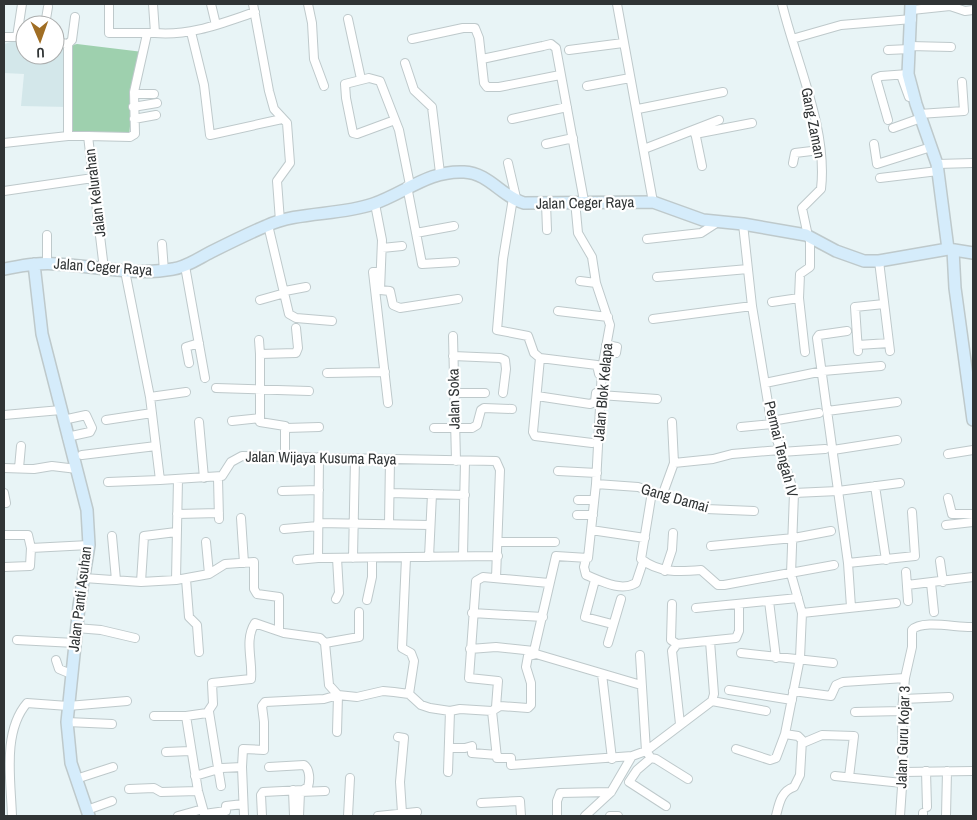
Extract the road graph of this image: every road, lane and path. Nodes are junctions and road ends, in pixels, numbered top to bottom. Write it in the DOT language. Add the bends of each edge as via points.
graph roads {
  1 [pos="109,4"];
  2 [pos="154,4"];
  3 [pos="211,4"];
  4 [pos="308,4"];
  5 [pos="617,4"];
  6 [pos="782,4"];
  7 [pos="48,7"];
  8 [pos="254,8"];
  9 [pos="973,10"];
  10 [pos="912,11"];
  11 [pos="47,15"];
  12 [pos="75,17"];
  13 [pos="348,19"];
  14 [pos="216,24"];
  15 [pos="191,32"];
  16 [pos="151,33"];
  17 [pos="412,39"];
  18 [pos="792,39"];
  19 [pos="623,43"];
  20 [pos="65,44"];
  21 [pos="68,45"];
  22 [pos="951,47"];
  23 [pos="910,48"];
  24 [pos="569,50"];
  25 [pos="888,50"];
  26 [pos="482,59"];
  27 [pos="406,63"];
  28 [pos="560,75"];
  29 [pos="905,75"];
  30 [pos="630,78"];
  31 [pos="361,79"];
  32 [pos="962,82"];
  33 [pos="324,86"];
  34 [pos="587,86"];
  35 [pos="723,92"];
  36 [pos="134,94"];
  37 [pos="154,94"];
  38 [pos="157,102"];
  39 [pos="133,107"];
  40 [pos="567,107"];
  41 [pos="638,109"];
  42 [pos="156,115"];
  43 [pos="918,116"];
  44 [pos="134,119"];
  45 [pos="282,119"];
  46 [pos="512,119"];
  47 [pos="395,120"];
  48 [pos="719,120"];
  49 [pos="888,120"];
  50 [pos="752,123"];
  51 [pos="893,128"];
  52 [pos="695,132"];
  53 [pos="68,136"];
  54 [pos="88,136"];
  55 [pos="573,138"];
  56 [pos="4,143"];
  57 [pos="546,144"];
  58 [pos="874,144"];
  59 [pos="932,147"];
  60 [pos="644,149"];
  61 [pos="820,150"];
  62 [pos="508,163"];
  63 [pos="793,163"];
  64 [pos="973,163"];
  65 [pos="702,166"];
  66 [pos="938,167"];
  67 [pos="440,173"];
  68 [pos="93,178"];
  69 [pos="880,178"];
  70 [pos="409,186"];
  71 [pos="4,191"];
  72 [pos="516,198"];
  73 [pos="579,201"];
  74 [pos="654,202"];
  75 [pos="546,203"];
  76 [pos="375,204"];
  77 [pos="280,221"];
  78 [pos="718,222"];
  79 [pos="743,224"];
  80 [pos="268,225"];
  81 [pos="454,226"];
  82 [pos="547,230"];
  83 [pos="416,233"];
  84 [pos="47,235"];
  85 [pos="806,236"];
  86 [pos="647,239"];
  87 [pos="162,244"];
  88 [pos="402,246"];
  89 [pos="382,248"];
  90 [pos="951,250"];
  91 [pos="973,253"];
  92 [pos="878,261"];
  93 [pos="455,262"];
  94 [pos="34,264"];
  95 [pos="47,264"];
  96 [pos="185,266"];
  97 [pos="4,268"];
  98 [pos="104,269"];
  99 [pos="748,269"];
  100 [pos="125,271"];
  101 [pos="164,271"];
  102 [pos="380,272"];
  103 [pos="657,277"];
  104 [pos="580,281"];
  105 [pos="596,283"];
  106 [pos="306,287"];
  107 [pos="285,292"];
  108 [pos="799,298"];
  109 [pos="458,299"];
  110 [pos="260,300"];
  111 [pos="772,302"];
  112 [pos="884,304"];
  113 [pos="752,306"];
  114 [pos="558,311"];
  115 [pos="608,317"];
  116 [pos="653,319"];
  117 [pos="332,321"];
  118 [pos="296,328"];
  119 [pos="848,331"];
  120 [pos="452,336"];
  121 [pos="259,340"];
  122 [pos="199,344"];
  123 [pos="606,345"];
  124 [pos="805,352"];
  125 [pos="616,353"];
  126 [pos="260,354"];
  127 [pos="453,356"];
  128 [pos="540,358"];
  129 [pos="188,364"];
  130 [pos="881,366"];
  131 [pos="327,372"];
  132 [pos="385,372"];
  133 [pos="819,372"];
  134 [pos="206,378"];
  135 [pos="765,383"];
  136 [pos="216,388"];
  137 [pos="260,389"];
  138 [pos="309,391"];
  139 [pos="186,392"];
  140 [pos="453,393"];
  141 [pos="485,393"];
  142 [pos="504,393"];
  143 [pos="600,395"];
  144 [pos="537,396"];
  145 [pos="150,397"];
  146 [pos="658,399"];
  147 [pos="897,402"];
  148 [pos="388,403"];
  149 [pos="512,409"];
  150 [pos="827,411"];
  151 [pos="152,413"];
  152 [pos="818,413"];
  153 [pos="4,415"];
  154 [pos="62,415"];
  155 [pos="260,418"];
  156 [pos="106,420"];
  157 [pos="973,420"];
  158 [pos="232,421"];
  159 [pos="199,422"];
  160 [pos="672,422"];
  161 [pos="771,422"];
  162 [pos="319,427"];
  163 [pos="741,427"];
  164 [pos="286,428"];
  165 [pos="434,428"];
  166 [pos="454,429"];
  167 [pos="67,437"];
  168 [pos="898,440"];
  169 [pos="592,442"];
  170 [pos="21,446"];
  171 [pos="156,446"];
  172 [pos="829,449"];
  173 [pos="973,450"];
  174 [pos="781,451"];
  175 [pos="948,454"];
  176 [pos="82,455"];
  177 [pos="285,456"];
  178 [pos="319,457"];
  179 [pos="355,458"];
  180 [pos="390,460"];
  181 [pos="465,460"];
  182 [pos="456,461"];
  183 [pos="674,463"];
  184 [pos="4,468"];
  185 [pos="19,468"];
  186 [pos="77,469"];
  187 [pos="558,471"];
  188 [pos="597,473"];
  189 [pos="204,478"];
  190 [pos="218,478"];
  191 [pos="160,480"];
  192 [pos="178,480"];
  193 [pos="108,482"];
  194 [pos="900,483"];
  195 [pos="596,484"];
  196 [pos="875,486"];
  197 [pos="319,490"];
  198 [pos="282,491"];
  199 [pos="838,491"];
  200 [pos="652,492"];
  201 [pos="4,493"];
  202 [pos="794,493"];
  203 [pos="390,494"];
  204 [pos="432,494"];
  205 [pos="465,496"];
  206 [pos="662,496"];
  207 [pos="948,498"];
  208 [pos="578,500"];
  209 [pos="594,500"];
  210 [pos="6,504"];
  211 [pos="754,511"];
  212 [pos="912,512"];
  213 [pos="177,514"];
  214 [pos="973,514"];
  215 [pos="577,515"];
  216 [pos="593,515"];
  217 [pos="241,518"];
  218 [pos="973,522"];
  219 [pos="355,523"];
  220 [pos="389,524"];
  221 [pos="318,525"];
  222 [pos="430,525"];
  223 [pos="946,525"];
  224 [pos="284,529"];
  225 [pos="591,530"];
  226 [pos="831,531"];
  227 [pos="176,532"];
  228 [pos="673,533"];
  229 [pos="4,535"];
  230 [pos="112,536"];
  231 [pos="645,538"];
  232 [pos="794,538"];
  233 [pos="206,542"];
  234 [pos="499,542"];
  235 [pos="555,542"];
  236 [pos="88,545"];
  237 [pos="712,546"];
  238 [pos="31,548"];
  239 [pos="463,556"];
  240 [pos="498,556"];
  241 [pos="429,557"];
  242 [pos="318,558"];
  243 [pos="337,558"];
  244 [pos="353,558"];
  245 [pos="372,558"];
  246 [pos="406,558"];
  247 [pos="586,559"];
  248 [pos="297,560"];
  249 [pos="886,560"];
  250 [pos="940,561"];
  251 [pos="643,562"];
  252 [pos="244,563"];
  253 [pos="848,563"];
  254 [pos="834,565"];
  255 [pos="4,567"];
  256 [pos="665,571"];
  257 [pos="906,572"];
  258 [pos="209,574"];
  259 [pos="791,574"];
  260 [pos="973,577"];
  261 [pos="84,578"];
  262 [pos="496,578"];
  263 [pos="186,579"];
  264 [pos="116,580"];
  265 [pos="176,580"];
  266 [pos="595,580"];
  267 [pos="141,582"];
  268 [pos="943,582"];
  269 [pos="549,583"];
  270 [pos="932,583"];
  271 [pos="907,585"];
  272 [pos="336,598"];
  273 [pos="798,598"];
  274 [pos="621,599"];
  275 [pos="367,600"];
  276 [pos="769,601"];
  277 [pos="908,602"];
  278 [pos="896,603"];
  279 [pos="672,604"];
  280 [pos="739,605"];
  281 [pos="851,607"];
  282 [pos="696,608"];
  283 [pos="359,612"];
  284 [pos="934,612"];
  285 [pos="472,613"];
  286 [pos="802,613"];
  287 [pos="543,617"];
  288 [pos="612,624"];
  289 [pos="973,627"];
  290 [pos="76,628"];
  291 [pos="279,631"];
  292 [pos="135,638"];
  293 [pos="16,640"];
  294 [pos="710,641"];
  295 [pos="325,642"];
  296 [pos="75,643"];
  297 [pos="608,643"];
  298 [pos="677,644"];
  299 [pos="470,649"];
  300 [pos="199,652"];
  301 [pos="535,653"];
  302 [pos="741,654"];
  303 [pos="640,655"];
  304 [pos="776,658"];
  305 [pos="800,658"];
  306 [pos="56,660"];
  307 [pos="833,663"];
  308 [pos="71,674"];
  309 [pos="602,674"];
  310 [pos="905,678"];
  311 [pos="641,685"];
  312 [pos="729,690"];
  313 [pos="793,691"];
  314 [pos="409,694"];
  315 [pos="338,695"];
  316 [pos="949,697"];
  317 [pos="903,699"];
  318 [pos="792,700"];
  319 [pos="127,701"];
  320 [pos="712,701"];
  321 [pos="68,706"];
  322 [pos="494,709"];
  323 [pos="450,711"];
  324 [pos="766,711"];
  325 [pos="902,711"];
  326 [pos="209,712"];
  327 [pos="855,712"];
  328 [pos="154,716"];
  329 [pos="186,716"];
  330 [pos="67,722"];
  331 [pos="112,724"];
  332 [pos="680,724"];
  333 [pos="337,732"];
  334 [pos="785,734"];
  335 [pos="398,737"];
  336 [pos="803,743"];
  337 [pos="449,748"];
  338 [pos="736,749"];
  339 [pos="190,751"];
  340 [pos="166,752"];
  341 [pos="497,755"];
  342 [pos="648,755"];
  343 [pos="632,756"];
  344 [pos="612,759"];
  345 [pos="113,767"];
  346 [pos="242,767"];
  347 [pos="269,767"];
  348 [pos="7,768"];
  349 [pos="218,770"];
  350 [pos="926,771"];
  351 [pos="947,771"];
  352 [pos="973,771"];
  353 [pos="448,772"];
  354 [pos="903,772"];
  355 [pos="195,776"];
  356 [pos="835,776"];
  357 [pos="849,777"];
  358 [pos="350,778"];
  359 [pos="76,779"];
  360 [pos="688,780"];
  361 [pos="902,783"];
  362 [pos="221,786"];
  363 [pos="129,789"];
  364 [pos="293,790"];
  365 [pos="198,791"];
  366 [pos="325,791"];
  367 [pos="611,792"];
  368 [pos="112,801"];
  369 [pos="481,803"];
  370 [pos="243,804"];
  371 [pos="666,806"];
  372 [pos="417,812"];
  373 [pos="925,812"];
  374 [pos="88,813"];
  375 [pos="204,813"];
  376 [pos="402,813"];
  377 [pos="12,816"];
  378 [pos="178,816"];
  379 [pos="244,816"];
  380 [pos="262,816"];
  381 [pos="294,816"];
  382 [pos="299,816"];
  383 [pos="348,816"];
  384 [pos="378,816"];
  385 [pos="521,816"];
  386 [pos="557,816"];
  387 [pos="585,816"];
  388 [pos="610,816"];
  389 [pos="618,816"];
  390 [pos="776,816"];
  391 [pos="900,816"];
  392 [pos="946,816"];
  1 -- 16 [label="street" via="109,33"];
  2 -- 16 [label="street"];
  3 -- 14 [label="street"];
  4 -- 33 [label="street" via="314,58"];
  5 -- 19 [label="street"];
  6 -- 18 [label="street, Gang Zaman"];
  7 -- 11 [label="street"];
  8 -- 14 [label="street"];
  8 -- 45 [label="street" via="269,92"];
  9 -- 10 [label="street" via="950,6"];
  10 -- 18 [label="street"];
  10 -- 23 [label="main road"];
  12 -- 21 [label="street, Jalan Kelurahan" via="72,40"];
  13 -- 31 [label="street"];
  14 -- 15 [label="street"];
  15 -- 16 [label="street"];
  15 -- 45 [label="street" via="204,85 210,135"];
  16 -- 36 [label="street"];
  17 -- 26 [label="street" via="475,28"];
  18 -- 61 [label="street, Gang Zaman"];
  19 -- 24 [label="street"];
  19 -- 30 [label="street"];
  20 -- 21 [label="street"];
  21 -- 53 [label="street, Jalan Kelurahan"];
  22 -- 23 [label="street"];
  23 -- 25 [label="street"];
  23 -- 29 [label="main road"];
  26 -- 28 [label="street" via="487,87"];
  26 -- 28 [label="street, Jalan Blok Kelapa" via="551,44 556,48"];
  27 -- 67 [label="street" via="414,90 431,105"];
  28 -- 40 [label="street, Jalan Blok Kelapa"];
  29 -- 43 [label="main road"];
  29 -- 49 [label="street" via="876,78"];
  30 -- 34 [label="street"];
  30 -- 41 [label="street"];
  31 -- 47 [label="street" via="380,81"];
  31 -- 47 [label="street" via="345,86 353,132 356,134"];
  32 -- 43 [label="street" via="964,111"];
  35 -- 41 [label="street"];
  36 -- 37 [label="street"];
  36 -- 39 [label="street"];
  38 -- 39 [label="street"];
  39 -- 44 [label="street"];
  40 -- 46 [label="street"];
  40 -- 55 [label="street, Jalan Blok Kelapa"];
  41 -- 60 [label="street"];
  42 -- 44 [label="street"];
  43 -- 51 [label="street"];
  43 -- 59 [label="main road"];
  44 -- 54 [label="street" via="136,129 132,136"];
  45 -- 77 [label="street" via="287,123 290,161 277,181"];
  47 -- 70 [label="street"];
  48 -- 52 [label="street"];
  50 -- 52 [label="street"];
  52 -- 60 [label="street"];
  52 -- 65 [label="street"];
  53 -- 54 [label="street, Jalan Kelurahan"];
  53 -- 56 [label="street"];
  54 -- 68 [label="street, Jalan Kelurahan"];
  55 -- 57 [label="street"];
  55 -- 73 [label="street, Jalan Blok Kelapa"];
  58 -- 59 [label="street" via="877,164"];
  59 -- 66 [label="main road"];
  60 -- 74 [label="street"];
  61 -- 63 [label="street" via="796,153"];
  61 -- 85 [label="street, Gang Zaman" via="821,189 802,208"];
  62 -- 72 [label="street"];
  64 -- 66 [label="street"];
  66 -- 69 [label="street"];
  66 -- 90 [label="main road"];
  67 -- 70 [label="main road, Jalan Ceger Raya"];
  67 -- 72 [label="main road, Jalan Ceger Raya" via="475,174"];
  68 -- 71 [label="street"];
  68 -- 98 [label="street, Jalan Kelurahan"];
  70 -- 76 [label="main road, Jalan Ceger Raya"];
  70 -- 83 [label="street"];
  72 -- 75 [label="main road, Jalan Ceger Raya"];
  72 -- 128 [label="street" via="503,259 496,328 528,336 534,353"];
  73 -- 74 [label="main road, Jalan Ceger Raya"];
  73 -- 75 [label="main road, Jalan Ceger Raya"];
  73 -- 105 [label="street, Jalan Blok Kelapa" via="578,233 592,257"];
  74 -- 78 [label="main road, Jalan Ceger Raya" via="688,216"];
  75 -- 82 [label="street"];
  76 -- 77 [label="main road, Jalan Ceger Raya" via="345,212"];
  76 -- 89 [label="street"];
  77 -- 80 [label="main road, Jalan Ceger Raya"];
  78 -- 79 [label="main road, Jalan Ceger Raya"];
  78 -- 86 [label="street" via="701,233"];
  79 -- 85 [label="main road, Jalan Ceger Raya"];
  79 -- 99 [label="street, Permai Tengah IV"];
  80 -- 96 [label="main road, Jalan Ceger Raya"];
  80 -- 107 [label="street"];
  81 -- 83 [label="street"];
  83 -- 93 [label="street" via="422,264"];
  84 -- 95 [label="street"];
  85 -- 92 [label="main road, Jalan Ceger Raya" via="852,258"];
  85 -- 108 [label="street" via="810,267 800,274"];
  87 -- 101 [label="street"];
  88 -- 89 [label="street"];
  89 -- 102 [label="street"];
  90 -- 91 [label="main road, Jalan Ceger Raya"];
  90 -- 92 [label="main road, Jalan Ceger Raya"];
  90 -- 157 [label="main road"];
  92 -- 112 [label="street"];
  94 -- 95 [label="main road, Jalan Ceger Raya"];
  94 -- 97 [label="main road, Jalan Ceger Raya"];
  94 -- 154 [label="main road, Jalan Panti Asuhan" via="42,334"];
  95 -- 98 [label="main road, Jalan Ceger Raya"];
  96 -- 101 [label="main road, Jalan Ceger Raya"];
  96 -- 122 [label="street"];
  98 -- 100 [label="main road, Jalan Ceger Raya"];
  99 -- 103 [label="street"];
  99 -- 113 [label="street, Permai Tengah IV"];
  100 -- 101 [label="main road, Jalan Ceger Raya"];
  100 -- 145 [label="street"];
  102 -- 109 [label="street" via="380,290 390,291 391,302 396,307"];
  102 -- 132 [label="street" via="373,271"];
  104 -- 105 [label="street"];
  105 -- 115 [label="street, Jalan Blok Kelapa"];
  106 -- 107 [label="street"];
  107 -- 110 [label="street"];
  107 -- 117 [label="street" via="290,316"];
  108 -- 111 [label="street"];
  108 -- 124 [label="street"];
  112 -- 112 [label="street" via="855,307 858,348 889,347"];
  113 -- 116 [label="street"];
  113 -- 135 [label="street, Permai Tengah IV"];
  114 -- 115 [label="street"];
  115 -- 123 [label="street, Jalan Blok Kelapa" via="610,325"];
  118 -- 126 [label="street" via="296,354"];
  119 -- 133 [label="street" via="817,336"];
  120 -- 127 [label="street, Jalan Soka"];
  121 -- 126 [label="street"];
  122 -- 129 [label="street" via="186,347"];
  122 -- 134 [label="street"];
  123 -- 125 [label="street" via="617,347"];
  123 -- 143 [label="street, Jalan Blok Kelapa"];
  126 -- 137 [label="street"];
  127 -- 140 [label="street, Jalan Soka"];
  127 -- 142 [label="street" via="504,360"];
  128 -- 144 [label="street"];
  128 -- 144 [label="street" via="594,364 599,370 593,403"];
  130 -- 133 [label="street"];
  131 -- 132 [label="street"];
  132 -- 148 [label="street"];
  133 -- 135 [label="street"];
  133 -- 150 [label="street"];
  135 -- 161 [label="street, Permai Tengah IV"];
  136 -- 137 [label="street"];
  137 -- 138 [label="street"];
  137 -- 155 [label="street"];
  139 -- 145 [label="street"];
  140 -- 141 [label="street"];
  140 -- 166 [label="street, Jalan Soka"];
  143 -- 146 [label="street"];
  143 -- 188 [label="street, Jalan Blok Kelapa"];
  144 -- 169 [label="street" via="533,432 536,437"];
  145 -- 151 [label="street"];
  147 -- 150 [label="street"];
  149 -- 166 [label="street" via="484,408 477,425"];
  150 -- 172 [label="street"];
  151 -- 156 [label="street"];
  151 -- 171 [label="street"];
  152 -- 161 [label="street"];
  153 -- 154 [label="street"];
  154 -- 167 [label="main road, Jalan Panti Asuhan"];
  154 -- 167 [label="street" via="86,415 92,428 90,432"];
  155 -- 158 [label="street"];
  155 -- 164 [label="street" via="263,424"];
  159 -- 189 [label="street"];
  160 -- 183 [label="street"];
  161 -- 163 [label="street"];
  161 -- 174 [label="street, Permai Tengah IV"];
  162 -- 164 [label="street"];
  164 -- 177 [label="street"];
  165 -- 166 [label="street"];
  166 -- 182 [label="street, Jalan Soka"];
  167 -- 186 [label="main road, Jalan Panti Asuhan"];
  168 -- 172 [label="street"];
  170 -- 185 [label="street"];
  171 -- 176 [label="street"];
  171 -- 191 [label="street"];
  172 -- 174 [label="street"];
  172 -- 199 [label="street"];
  173 -- 175 [label="street"];
  174 -- 183 [label="street"];
  174 -- 202 [label="street, Permai Tengah IV"];
  177 -- 178 [label="street, Jalan Wijaya Kusuma Raya"];
  177 -- 190 [label="street, Jalan Wijaya Kusuma Raya" via="237,457"];
  178 -- 179 [label="street, Jalan Wijaya Kusuma Raya"];
  178 -- 197 [label="street"];
  179 -- 180 [label="street, Jalan Wijaya Kusuma Raya"];
  179 -- 219 [label="street"];
  180 -- 182 [label="street, Jalan Wijaya Kusuma Raya"];
  180 -- 203 [label="street"];
  181 -- 182 [label="street, Jalan Wijaya Kusuma Raya"];
  181 -- 205 [label="street"];
  181 -- 234 [label="street, Jalan Wijaya Kusuma Raya" via="493,460 498,464"];
  183 -- 206 [label="street"];
  184 -- 185 [label="street"];
  185 -- 186 [label="street" via="52,466"];
  186 -- 236 [label="main road, Jalan Panti Asuhan" via="87,510"];
  187 -- 188 [label="street"];
  188 -- 195 [label="street, Jalan Blok Kelapa"];
  189 -- 190 [label="street"];
  189 -- 192 [label="street"];
  190 -- 213 [label="street" via="219,516"];
  191 -- 192 [label="street"];
  191 -- 193 [label="street"];
  192 -- 213 [label="street"];
  194 -- 196 [label="street"];
  195 -- 200 [label="street, Gang Damai"];
  195 -- 209 [label="street, Jalan Blok Kelapa"];
  196 -- 199 [label="street"];
  196 -- 249 [label="street"];
  197 -- 198 [label="street"];
  197 -- 221 [label="street"];
  199 -- 202 [label="street"];
  199 -- 253 [label="street"];
  200 -- 206 [label="street, Gang Damai"];
  200 -- 231 [label="street"];
  201 -- 210 [label="street"];
  202 -- 232 [label="street, Permai Tengah IV"];
  203 -- 204 [label="street"];
  203 -- 220 [label="street"];
  204 -- 205 [label="street"];
  204 -- 222 [label="street"];
  205 -- 239 [label="street"];
  206 -- 211 [label="street, Gang Damai" via="706,509"];
  207 -- 214 [label="street" via="952,514"];
  208 -- 209 [label="street"];
  209 -- 216 [label="street, Jalan Blok Kelapa"];
  212 -- 249 [label="street" via="916,555"];
  213 -- 227 [label="street"];
  215 -- 216 [label="street"];
  216 -- 225 [label="street, Jalan Blok Kelapa"];
  217 -- 252 [label="street"];
  218 -- 223 [label="street"];
  219 -- 220 [label="street"];
  219 -- 221 [label="street"];
  219 -- 244 [label="street"];
  220 -- 222 [label="street"];
  221 -- 224 [label="street"];
  221 -- 242 [label="street"];
  222 -- 241 [label="street"];
  225 -- 231 [label="street"];
  225 -- 247 [label="street, Jalan Blok Kelapa"];
  226 -- 232 [label="street"];
  227 -- 265 [label="street"];
  227 -- 267 [label="street" via="144,536"];
  228 -- 256 [label="street" via="672,550"];
  229 -- 238 [label="street" via="28,535"];
  230 -- 264 [label="street"];
  231 -- 251 [label="street"];
  232 -- 237 [label="street"];
  232 -- 259 [label="street, Permai Tengah IV"];
  233 -- 258 [label="street"];
  234 -- 235 [label="street"];
  234 -- 240 [label="street, Jalan Wijaya Kusuma Raya"];
  236 -- 238 [label="street"];
  236 -- 261 [label="main road, Jalan Panti Asuhan"];
  238 -- 255 [label="street" via="30,566"];
  239 -- 240 [label="street"];
  239 -- 241 [label="street"];
  240 -- 262 [label="street, Jalan Wijaya Kusuma Raya"];
  241 -- 246 [label="street"];
  242 -- 243 [label="street"];
  242 -- 248 [label="street"];
  243 -- 244 [label="street"];
  243 -- 272 [label="street" via="339,593"];
  244 -- 245 [label="street"];
  245 -- 246 [label="street"];
  245 -- 275 [label="street"];
  246 -- 314 [label="street" via="402,648 411,653 414,660"];
  247 -- 266 [label="street" via="584,572"];
  247 -- 269 [label="street" via="556,556"];
  249 -- 253 [label="street"];
  250 -- 268 [label="street"];
  251 -- 256 [label="street"];
  251 -- 266 [label="street" via="633,585 623,587"];
  252 -- 258 [label="street" via="225,564"];
  252 -- 291 [label="street" via="254,562 254,589 257,594 279,597"];
  253 -- 281 [label="street"];
  254 -- 259 [label="street"];
  256 -- 259 [label="street" via="701,570 724,585"];
  257 -- 271 [label="street"];
  258 -- 263 [label="street"];
  259 -- 273 [label="street, Permai Tengah IV"];
  260 -- 268 [label="street"];
  261 -- 264 [label="street"];
  261 -- 290 [label="main road, Jalan Panti Asuhan"];
  262 -- 269 [label="street"];
  262 -- 285 [label="street" via="477,580"];
  263 -- 265 [label="street"];
  263 -- 300 [label="street" via="189,617 197,625"];
  264 -- 267 [label="street"];
  265 -- 267 [label="street"];
  266 -- 288 [label="street" via="585,616"];
  268 -- 270 [label="street"];
  269 -- 287 [label="street"];
  270 -- 271 [label="street"];
  270 -- 284 [label="street"];
  271 -- 277 [label="street"];
  273 -- 276 [label="street"];
  273 -- 286 [label="street, Permai Tengah IV"];
  274 -- 288 [label="street"];
  276 -- 280 [label="street"];
  276 -- 304 [label="street"];
  278 -- 281 [label="street"];
  279 -- 298 [label="street" via="671,640"];
  280 -- 282 [label="street"];
  280 -- 294 [label="street" via="738,636"];
  281 -- 286 [label="street"];
  283 -- 295 [label="street" via="359,637"];
  285 -- 287 [label="street"];
  285 -- 299 [label="street"];
  286 -- 305 [label="street, Permai Tengah IV"];
  287 -- 301 [label="street"];
  288 -- 297 [label="street"];
  289 -- 310 [label="street, Jalan Guru Kojar 3" via="938,625 914,628"];
  290 -- 292 [label="street"];
  290 -- 296 [label="main road, Jalan Panti Asuhan"];
  291 -- 295 [label="street" via="320,638"];
  291 -- 326 [label="street" via="255,622 250,641 251,679 212,683 213,704"];
  293 -- 296 [label="street"];
  294 -- 298 [label="street"];
  294 -- 320 [label="street"];
  295 -- 315 [label="street" via="329,685"];
  296 -- 308 [label="main road, Jalan Panti Asuhan"];
  298 -- 332 [label="street" via="672,652"];
  299 -- 301 [label="street" via="496,647"];
  299 -- 322 [label="street" via="469,678 498,683"];
  301 -- 309 [label="street"];
  301 -- 322 [label="street" via="528,656 526,667 532,683 529,707"];
  302 -- 304 [label="street"];
  303 -- 311 [label="street"];
  304 -- 305 [label="street"];
  305 -- 307 [label="street"];
  305 -- 313 [label="street, Permai Tengah IV"];
  306 -- 308 [label="street" via="59,669"];
  308 -- 321 [label="main road, Jalan Panti Asuhan"];
  309 -- 311 [label="street"];
  309 -- 344 [label="street"];
  310 -- 313 [label="street" via="843,682 836,685 832,696"];
  310 -- 317 [label="street, Jalan Guru Kojar 3"];
  311 -- 342 [label="street"];
  312 -- 318 [label="street"];
  313 -- 318 [label="street, Permai Tengah IV"];
  314 -- 315 [label="street" via="383,691 357,696"];
  314 -- 323 [label="street" via="421,705"];
  315 -- 333 [label="street"];
  315 -- 346 [label="street" via="324,700 268,701 263,704 264,750 243,749"];
  316 -- 317 [label="street"];
  317 -- 325 [label="street, Jalan Guru Kojar 3"];
  318 -- 334 [label="street, Permai Tengah IV"];
  319 -- 321 [label="street"];
  320 -- 324 [label="street"];
  320 -- 332 [label="street"];
  321 -- 330 [label="main road, Jalan Panti Asuhan"];
  321 -- 348 [label="street" via="27,703 16,721"];
  322 -- 323 [label="street"];
  322 -- 341 [label="street"];
  323 -- 337 [label="street"];
  325 -- 327 [label="street"];
  325 -- 354 [label="street, Jalan Guru Kojar 3"];
  326 -- 329 [label="street"];
  326 -- 349 [label="street"];
  328 -- 329 [label="street"];
  329 -- 339 [label="street"];
  330 -- 331 [label="street"];
  330 -- 359 [label="main road, Jalan Panti Asuhan" via="67,744"];
  332 -- 342 [label="street"];
  334 -- 336 [label="street" via="801,737"];
  334 -- 338 [label="street, Permai Tengah IV" via="774,760"];
  335 -- 376 [label="street" via="404,738 400,782"];
  336 -- 357 [label="street" via="822,735 854,736"];
  336 -- 390 [label="street" via="798,782 783,795"];
  337 -- 341 [label="street" via="472,746 472,753"];
  337 -- 353 [label="street"];
  339 -- 340 [label="street"];
  339 -- 355 [label="street"];
  341 -- 344 [label="street" via="497,758 511,758 511,765"];
  342 -- 343 [label="street"];
  342 -- 360 [label="street"];
  342 -- 371 [label="street" via="629,782"];
  343 -- 344 [label="street"];
  343 -- 367 [label="street"];
  345 -- 359 [label="street"];
  346 -- 349 [label="street"];
  346 -- 370 [label="street"];
  347 -- 364 [label="street" via="306,766 308,787"];
  348 -- 377 [label="street"];
  349 -- 355 [label="street"];
  349 -- 362 [label="street"];
  350 -- 351 [label="street"];
  350 -- 354 [label="street"];
  350 -- 373 [label="street"];
  351 -- 352 [label="street"];
  351 -- 392 [label="street"];
  354 -- 361 [label="street, Jalan Guru Kojar 3"];
  355 -- 365 [label="street"];
  356 -- 357 [label="street"];
  357 -- 361 [label="street"];
  358 -- 383 [label="street"];
  359 -- 374 [label="main road, Jalan Panti Asuhan"];
  361 -- 391 [label="street, Jalan Guru Kojar 3"];
  363 -- 365 [label="street"];
  364 -- 380 [label="street" via="264,792 261,795"];
  364 -- 381 [label="street"];
  365 -- 375 [label="street"];
  366 -- 382 [label="street" via="300,792"];
  367 -- 386 [label="street" via="562,792 557,796"];
  367 -- 387 [label="street"];
  368 -- 374 [label="street"];
  369 -- 385 [label="street" via="520,801"];
  370 -- 375 [label="street" via="226,806 226,811"];
  370 -- 379 [label="street"];
  372 -- 376 [label="street"];
  375 -- 378 [label="street"];
  376 -- 384 [label="street"];
  388 -- 389 [label="street"];
}
